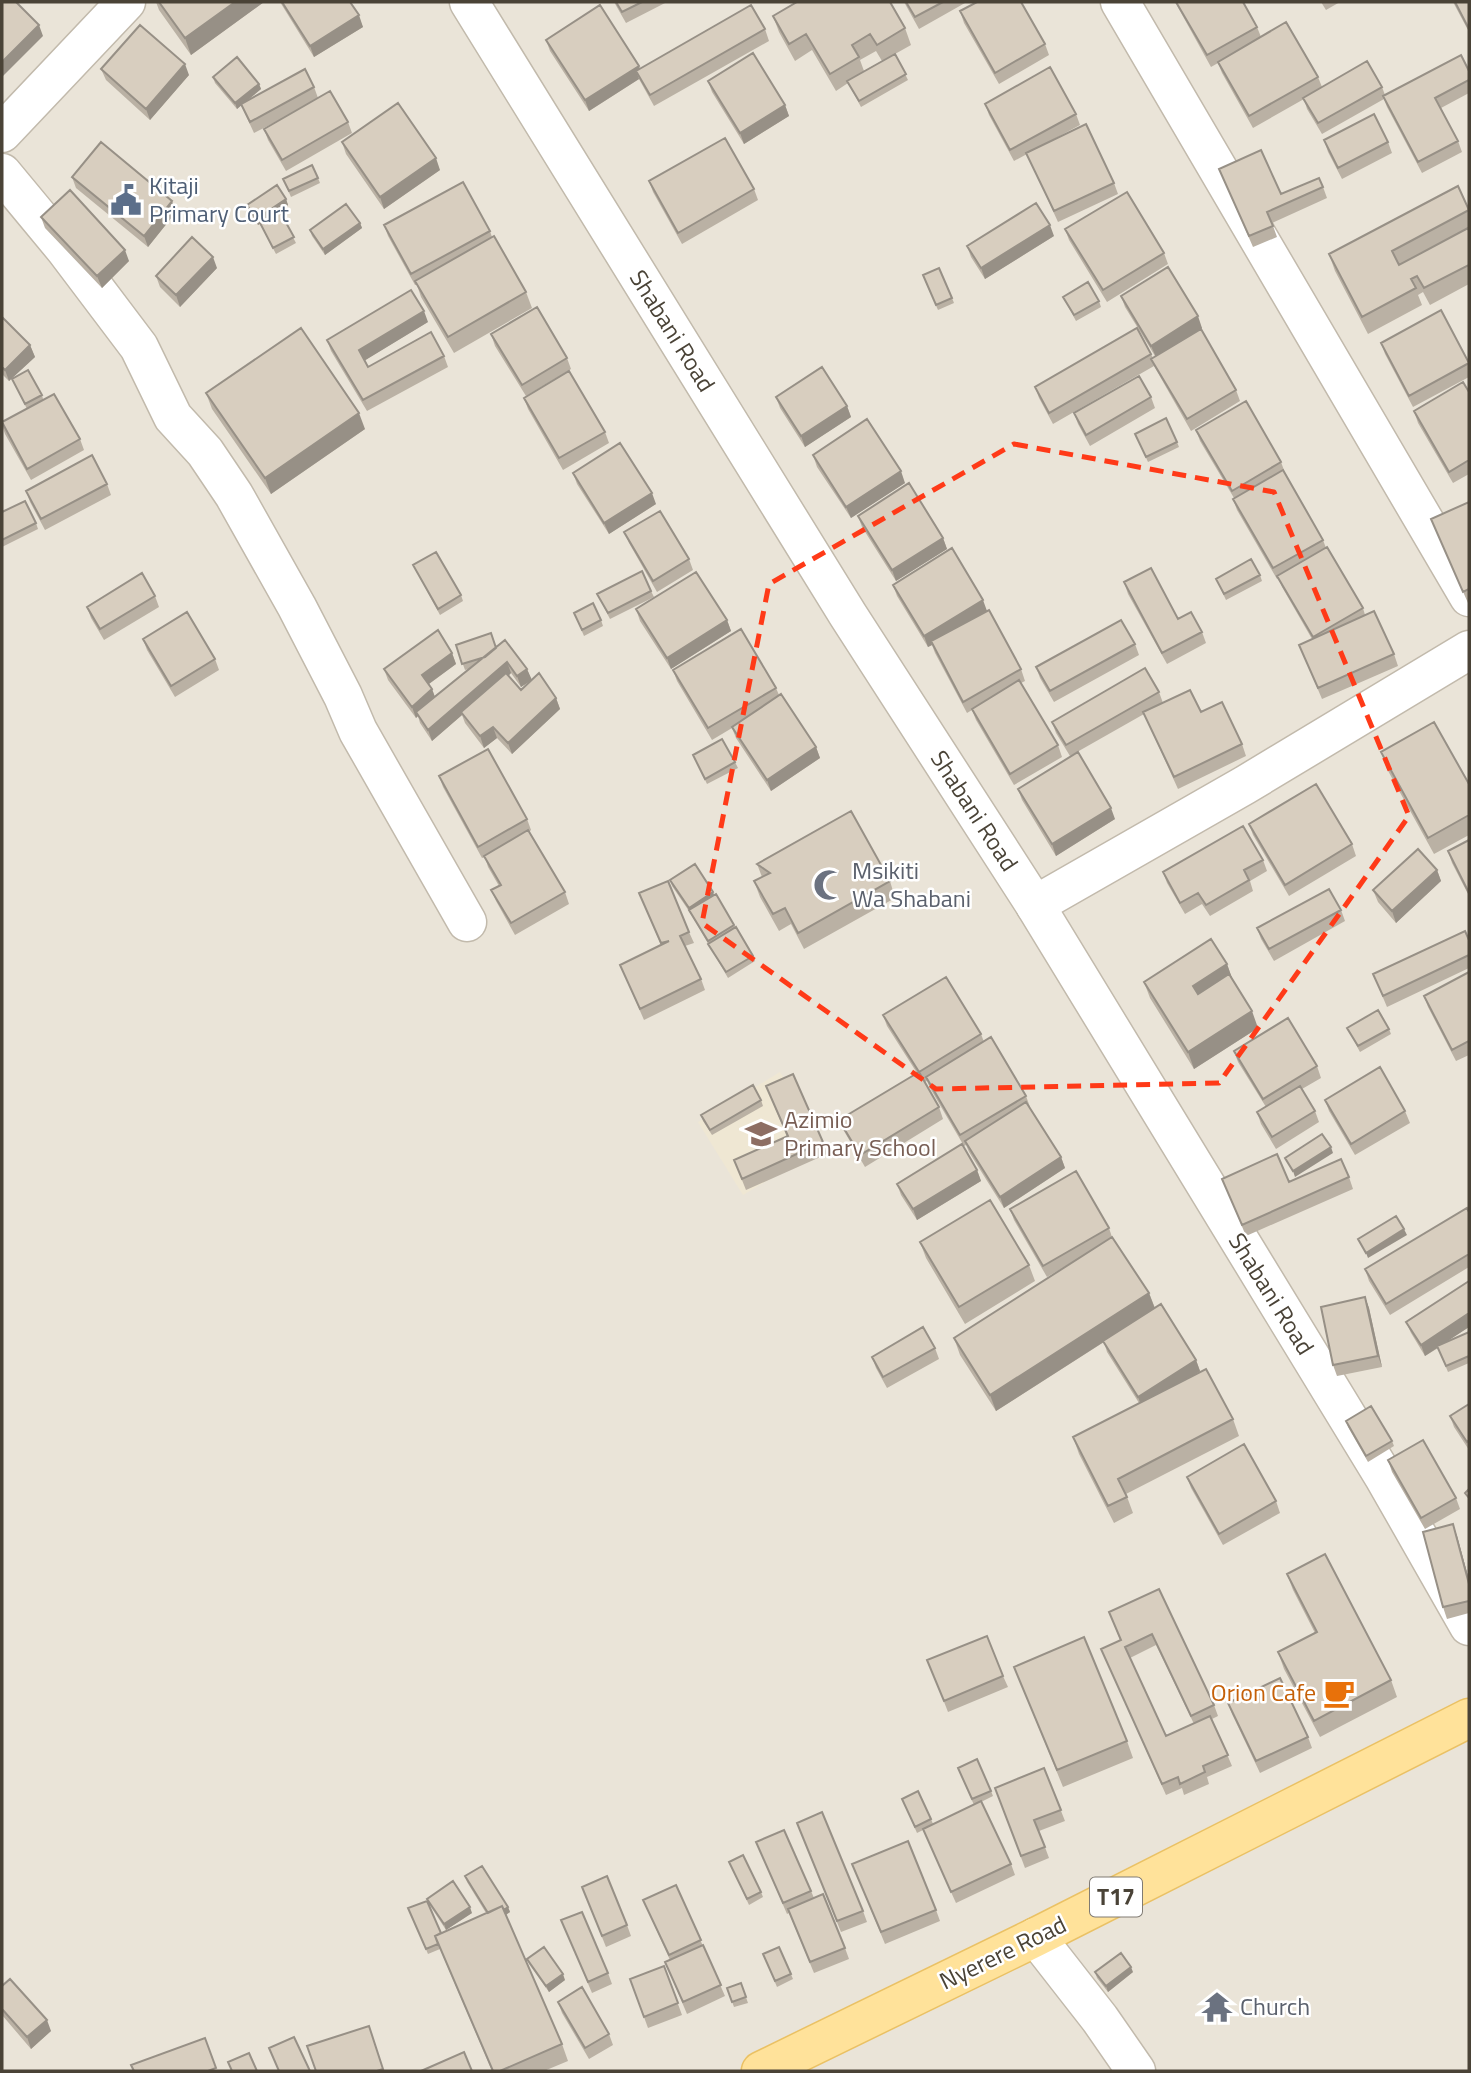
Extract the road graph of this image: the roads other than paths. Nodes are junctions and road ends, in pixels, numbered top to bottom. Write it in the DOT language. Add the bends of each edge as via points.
graph roads {
  1 [pos="126,2"];
  2 [pos="469,2"];
  3 [pos="1120,2"];
  4 [pos="2,133"];
  5 [pos="2,173"];
  6 [pos="1469,597"];
  7 [pos="1469,650"];
  8 [pos="1035,905"];
  9 [pos="467,922"];
  10 [pos="1469,1626"];
  11 [pos="1469,1718"];
  12 [pos="1036,1937"];
  13 [pos="761,2071"];
  14 [pos="1136,2071"];
  1 -- 4 [label="street"];
  2 -- 8 [label="street, Shabani Road" via="848,615"];
  3 -- 6 [label="street"];
  5 -- 9 [label="street" via="139,347 173,417 205,452 234,495 298,607 358,731"];
  7 -- 8 [label="street"];
  8 -- 10 [label="street, Shabani Road" via="1384,1476"];
  11 -- 12 [label="main road, Nyerere Road / T17"];
  12 -- 13 [label="main road, Nyerere Road / T17"];
  12 -- 14 [label="street"];
}
